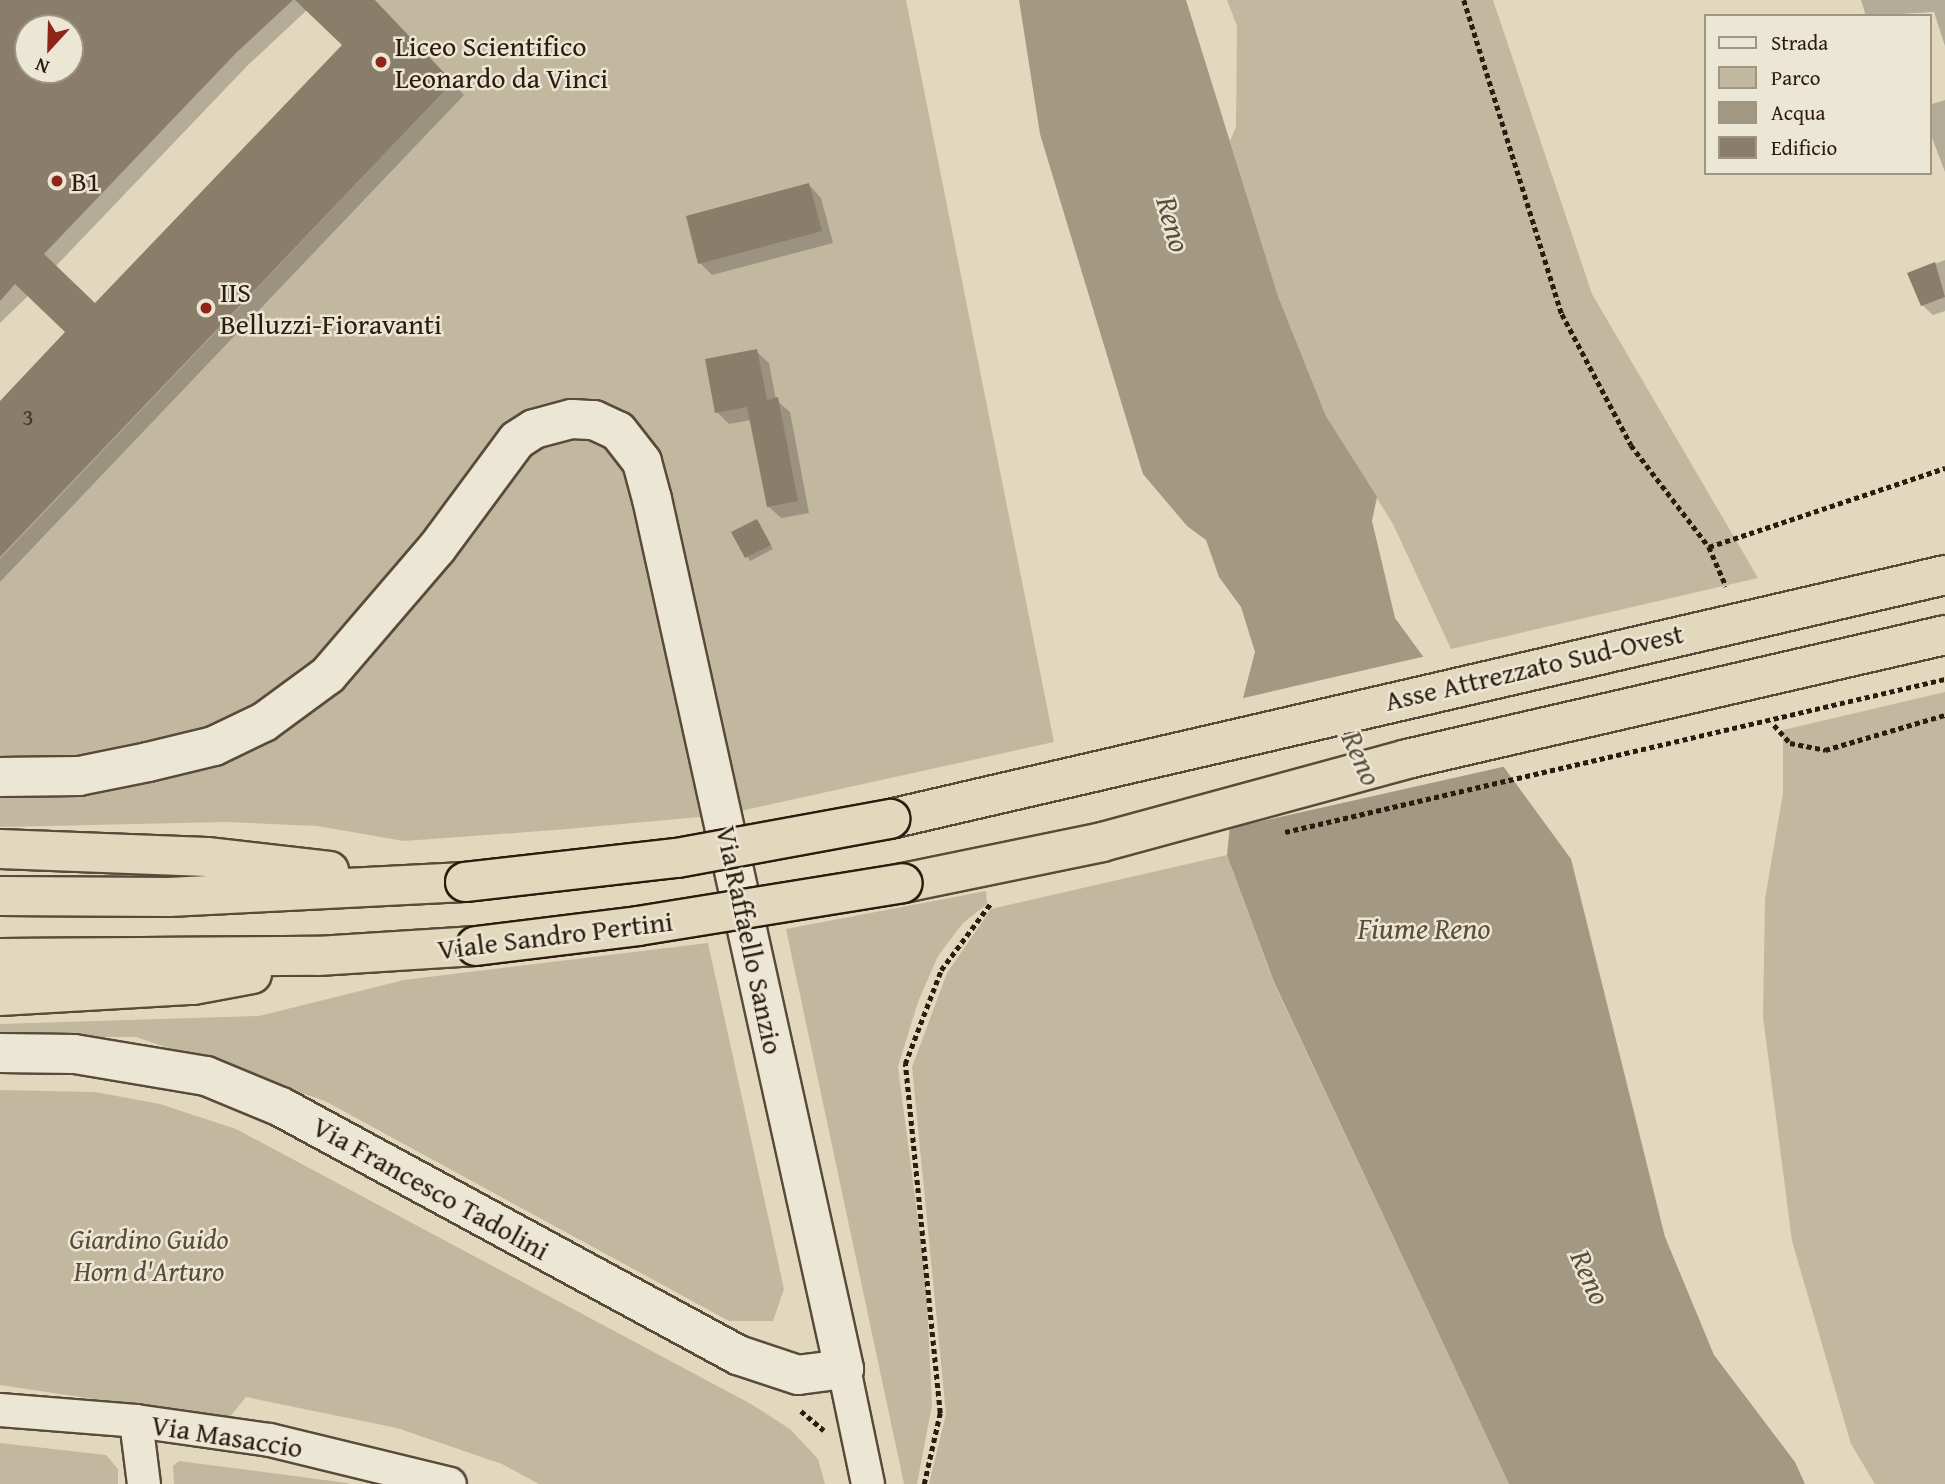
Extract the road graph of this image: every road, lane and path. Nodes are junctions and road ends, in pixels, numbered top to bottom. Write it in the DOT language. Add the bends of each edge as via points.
graph roads {
  1 [pos="1464,0"];
  2 [pos="1945,468"];
  3 [pos="1709,547"];
  4 [pos="1945,575"];
  5 [pos="1726,586"];
  6 [pos="1945,635"];
  7 [pos="1945,679"];
  8 [pos="1945,715"];
  9 [pos="1774,725"];
  10 [pos="0,777"];
  11 [pos="1274,835"];
  12 [pos="0,849"];
  13 [pos="418,883"];
  14 [pos="0,896"];
  15 [pos="999,901"];
  16 [pos="318,956"];
  17 [pos="0,958"];
  18 [pos="0,996"];
  19 [pos="0,1053"];
  20 [pos="844,1369"];
  21 [pos="0,1410"];
  22 [pos="136,1421"];
  23 [pos="144,1484"];
  24 [pos="450,1484"];
  25 [pos="869,1484"];
  26 [pos="925,1484"];
  1 -- 3 [label="path" via="1562,314 1631,445"];
  2 -- 3 [label="path"];
  3 -- 5 [label="path"];
  4 -- 13 [label="highway, Asse Attrezzato Sud-Ovest, bridge" via="890,819 677,858 465,882"];
  6 -- 16 [label="highway, Viale Sandro Pertini, bridge" via="1407,759 1102,842 903,883 766,907 476,946"];
  7 -- 11 [label="path"];
  8 -- 9 [label="path" via="1825,750 1790,743"];
  10 -- 20 [label="street, Via Raffaello Sanzio" via="79,776 148,762 214,746 264,722 328,675 437,548 517,440 554,423 594,420 618,431 632,445 652,499"];
  12 -- 13 [label="highway" via="206,858"];
  13 -- 14 [label="highway" via="169,897"];
  15 -- 26 [label="path" via="987,905 941,970 905,1064 940,1413"];
  16 -- 17 [label="highway, Viale Sandro Pertini"];
  16 -- 18 [label="highway" via="193,985"];
  19 -- 20 [label="street, Via Francesco Tadolini" via="74,1054 206,1076 281,1107 738,1356 798,1375"];
  20 -- 25 [label="street, Via Raffaello Sanzio"];
  21 -- 22 [label="street, Via Masaccio"];
  22 -- 23 [label="street"];
  22 -- 24 [label="street, Via Masaccio" via="270,1440"];
}
